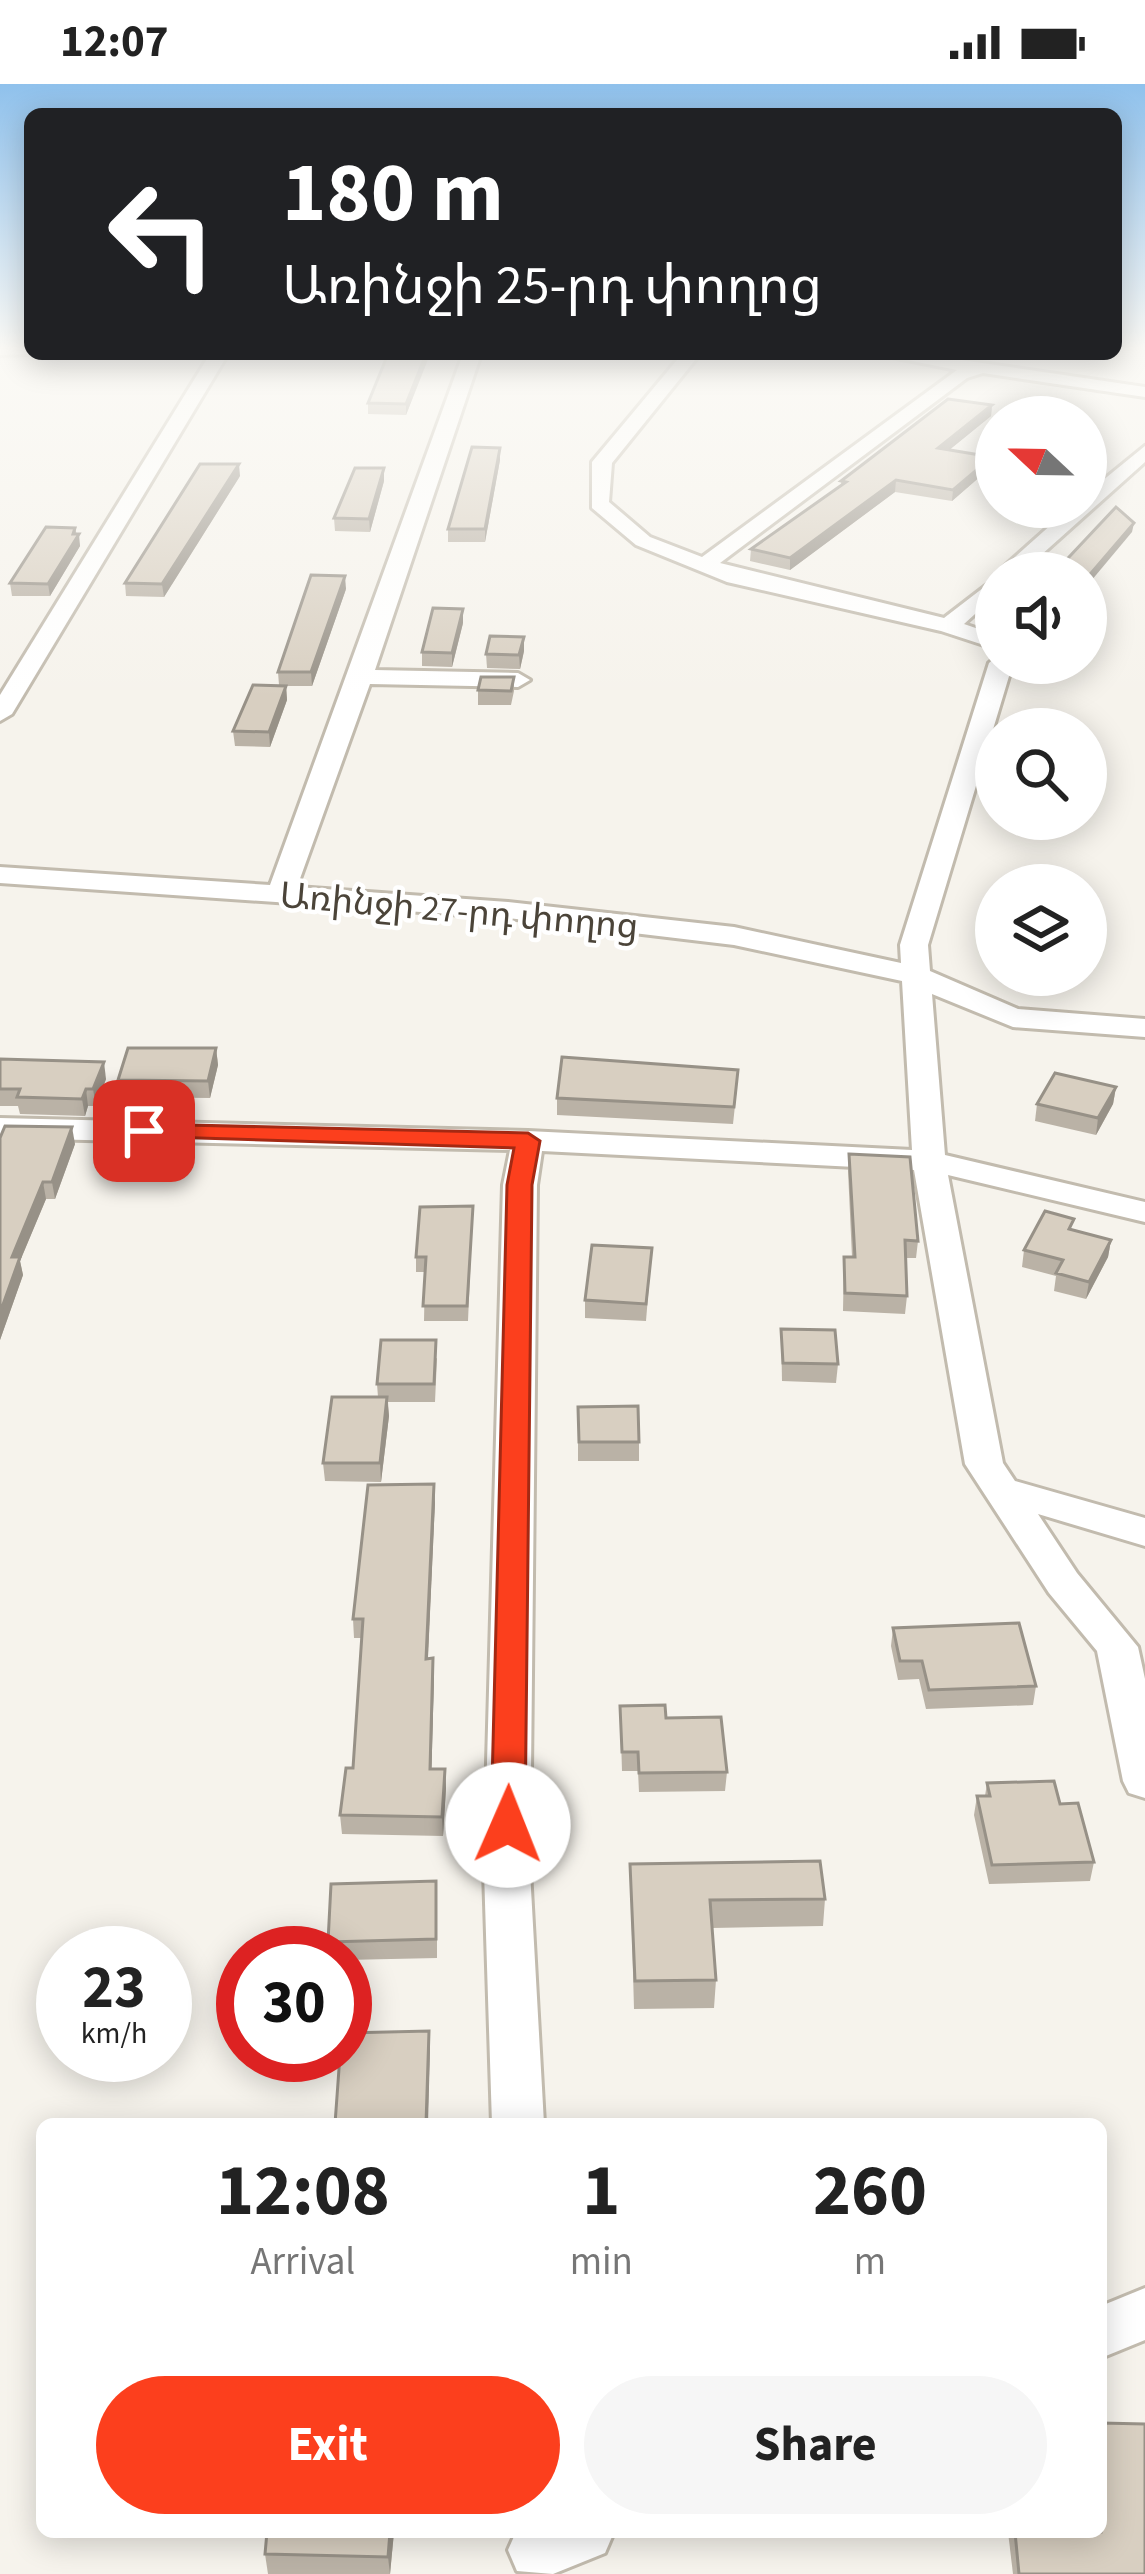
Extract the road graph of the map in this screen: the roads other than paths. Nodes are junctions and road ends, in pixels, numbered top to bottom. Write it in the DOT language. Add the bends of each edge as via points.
graph roads {
  1 [pos="151,464"];
  2 [pos="434,464"];
  3 [pos="602,464"];
  4 [pos="840,464"];
  5 [pos="1131,464"];
  6 [pos="1107,486"];
  7 [pos="1060,528"];
  8 [pos="1032,552"];
  9 [pos="704,565"];
  10 [pos="975,602"];
  11 [pos="948,626"];
  12 [pos="975,635"];
  13 [pos="362,677"];
  14 [pos="518,680"];
  15 [pos="994,684"];
  16 [pos="0,714"];
  17 [pos="0,875"];
  18 [pos="280,895"];
  19 [pos="914,975"];
  20 [pos="1145,1028"];
  21 [pos="0,1128"];
  22 [pos="528,1141"];
  23 [pos="928,1161"];
  24 [pos="1145,1212"];
  25 [pos="1004,1491"];
  26 [pos="1145,1532"];
  27 [pos="1145,1781"];
  28 [pos="518,2118"];
  29 [pos="1145,2314"];
  30 [pos="1107,2330"];
  1 -- 16 [label="street"];
  2 -- 13 [label="street"];
  3 -- 9 [label="street" via="599,505 643,541"];
  4 -- 9 [label="street"];
  5 -- 6 [label="street"];
  7 -- 8 [label="street"];
  9 -- 11 [label="street"];
  10 -- 11 [label="street"];
  11 -- 12 [label="street"];
  13 -- 14 [label="street"];
  13 -- 18 [label="street"];
  15 -- 19 [label="street" via="914,945"];
  17 -- 18 [label="street, Առինջի 27-րդ փողոց"];
  18 -- 19 [label="street, Առինջի 27-րդ փողոց" via="734,936"];
  19 -- 20 [label="street, Առինջի 27-րդ փողոց" via="1013,1018"];
  19 -- 23 [label="street"];
  21 -- 22 [label="street"];
  22 -- 23 [label="street"];
  22 -- 28 [label="street" via="520,1185 507,1871"];
  23 -- 24 [label="street"];
  23 -- 25 [label="street" via="984,1464"];
  25 -- 26 [label="street"];
  25 -- 27 [label="street" via="1063,1583 1117,1647"];
  29 -- 30 [label="street"];
}
